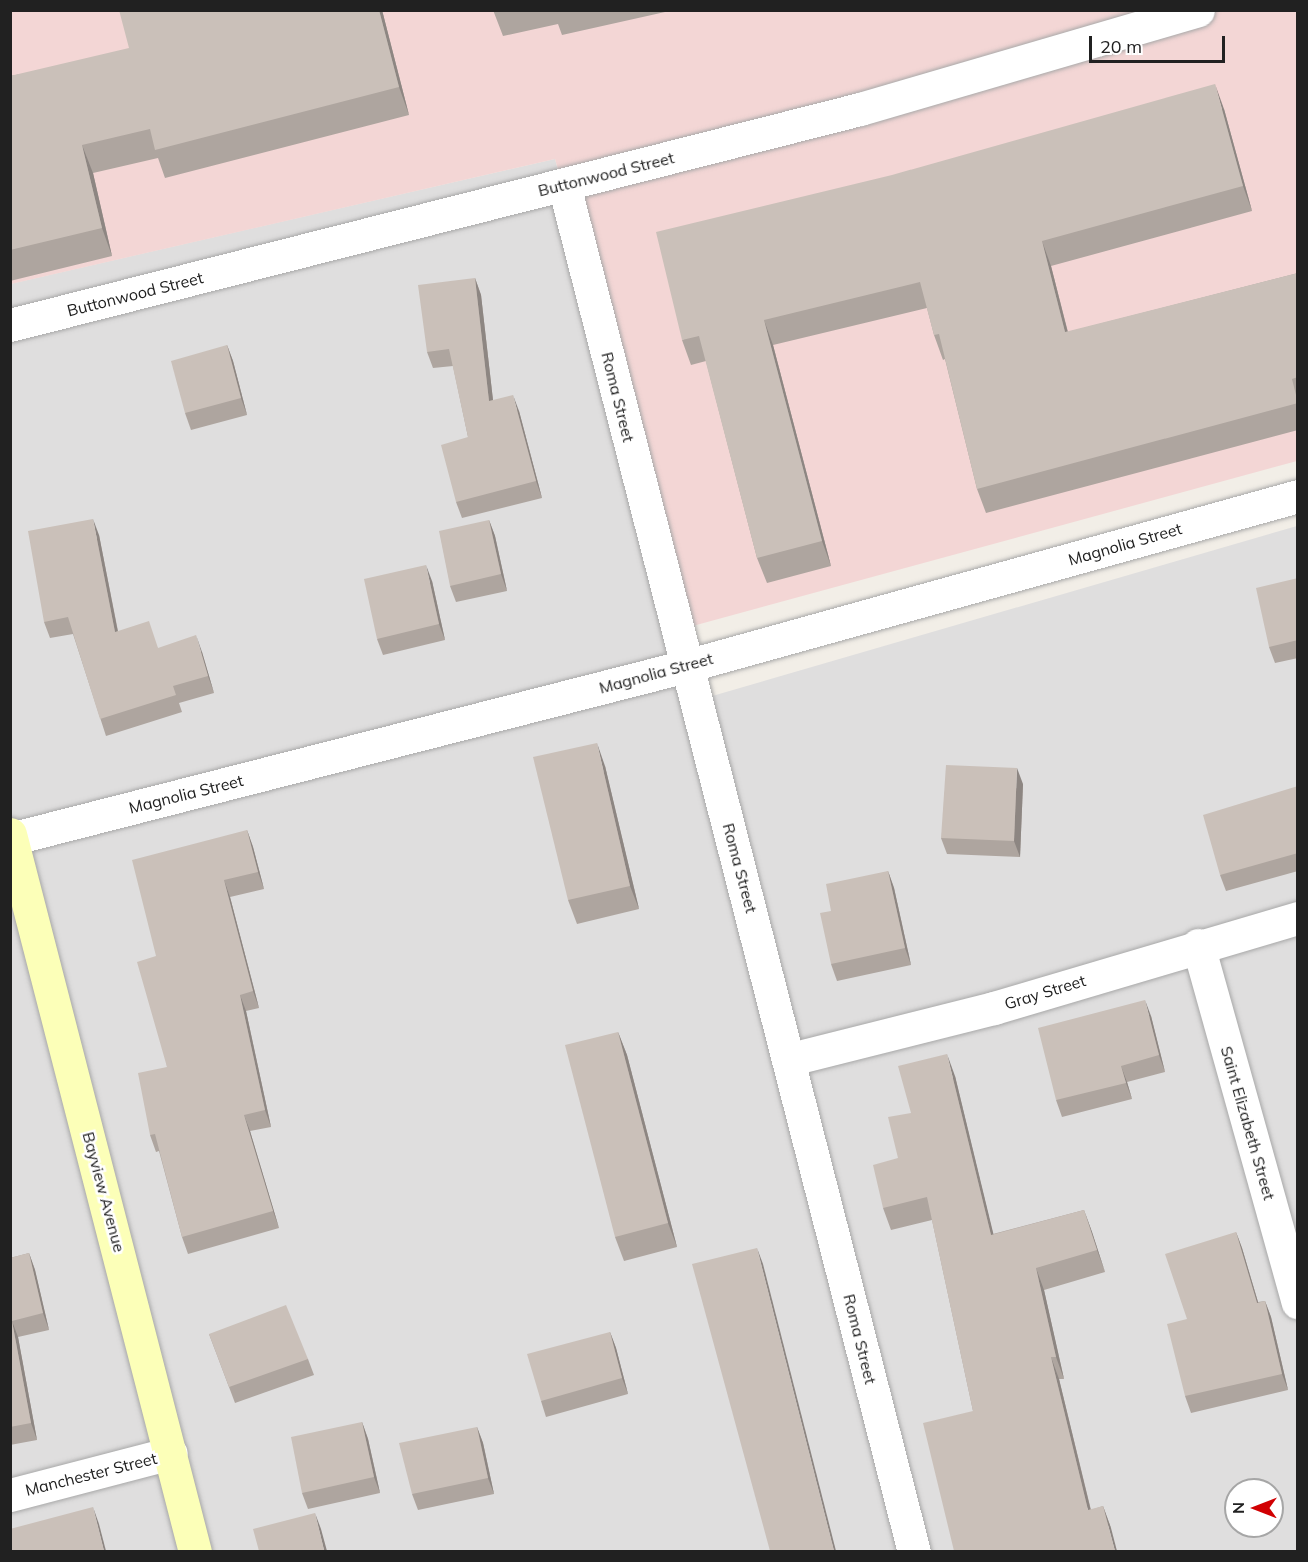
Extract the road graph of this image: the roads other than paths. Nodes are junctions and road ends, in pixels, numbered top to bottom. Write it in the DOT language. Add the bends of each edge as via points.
graph roads {
  1 [pos="1198,10"];
  2 [pos="564,185"];
  3 [pos="10,326"];
  4 [pos="1298,496"];
  5 [pos="686,666"];
  6 [pos="11,837"];
  7 [pos="1298,918"];
  8 [pos="1198,945"];
  9 [pos="791,1059"];
  10 [pos="1298,1302"];
  11 [pos="171,1453"];
  12 [pos="10,1495"];
  13 [pos="195,1551"];
  14 [pos="914,1551"];
  1 -- 2 [label="street, Buttonwood Street" via="860,109"];
  2 -- 3 [label="street, Buttonwood Street"];
  2 -- 5 [label="street, Roma Street"];
  4 -- 5 [label="street, Magnolia Street"];
  5 -- 6 [label="street, Magnolia Street"];
  5 -- 9 [label="street, Roma Street"];
  6 -- 11 [label="main road, Bayview Avenue"];
  7 -- 8 [label="street, Gray Street"];
  8 -- 9 [label="street, Gray Street" via="994,1008"];
  8 -- 10 [label="street, Saint Elizabeth Street"];
  9 -- 14 [label="street, Roma Street"];
  11 -- 12 [label="street, Manchester Street"];
  11 -- 13 [label="main road, Bayview Avenue"];
}
